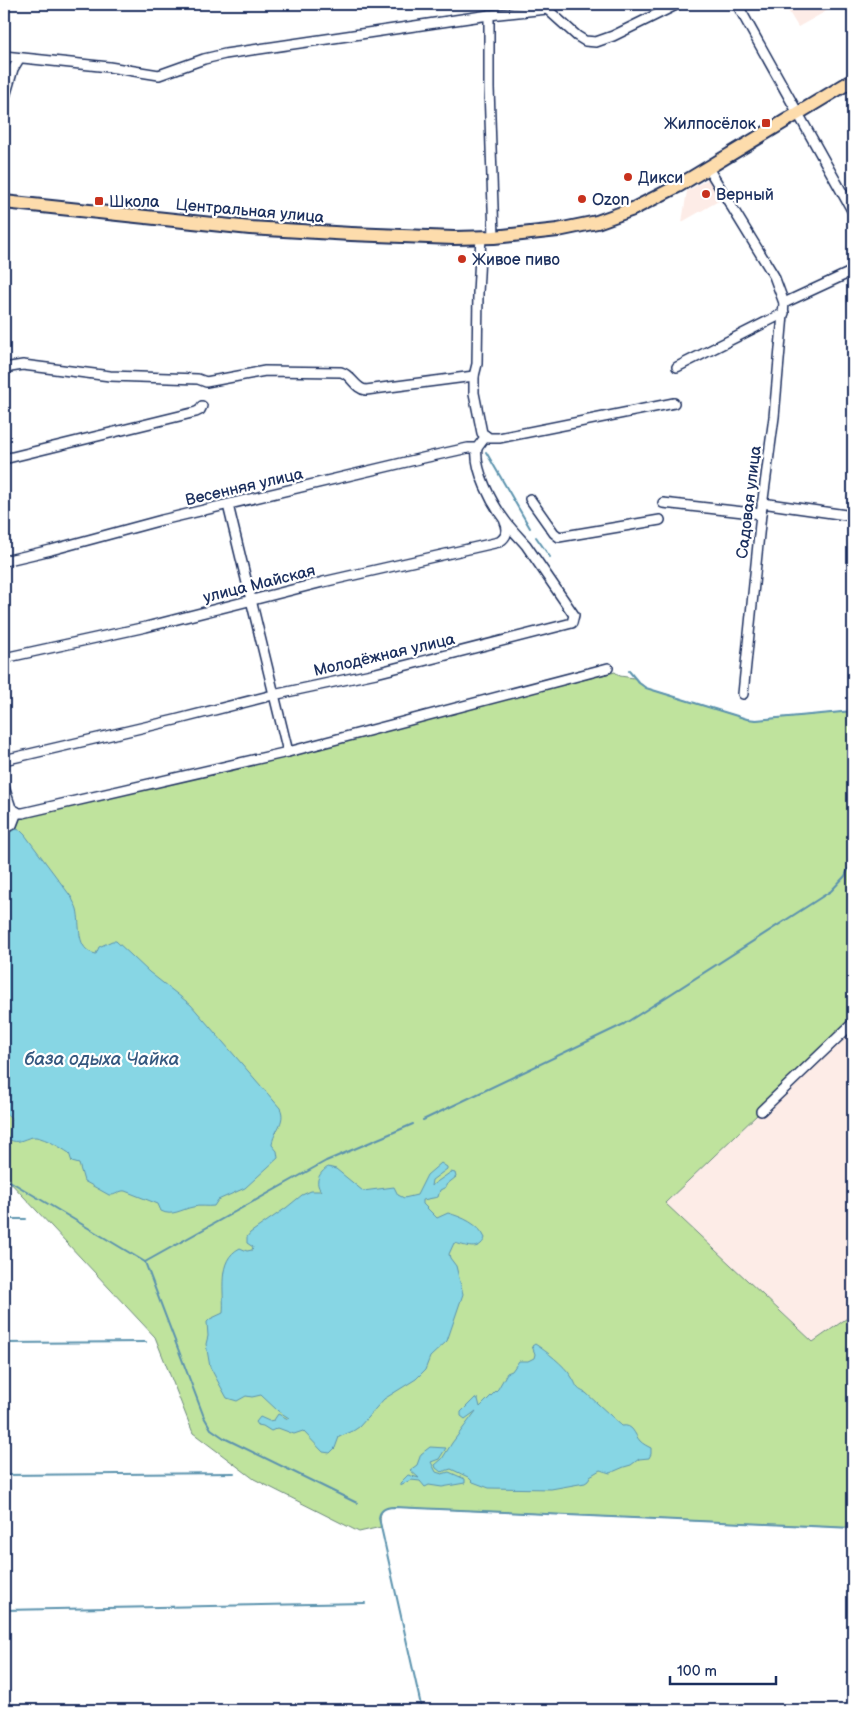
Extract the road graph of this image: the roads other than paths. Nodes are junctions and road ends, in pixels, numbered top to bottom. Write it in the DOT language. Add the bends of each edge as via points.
graph roads {
  1 [pos="678,4"];
  2 [pos="738,4"];
  3 [pos="548,7"];
  4 [pos="489,15"];
  5 [pos="4,56"];
  6 [pos="19,58"];
  7 [pos="853,80"];
  8 [pos="4,100"];
  9 [pos="799,112"];
  10 [pos="708,168"];
  11 [pos="4,202"];
  12 [pos="853,212"];
  13 [pos="481,237"];
  14 [pos="494,237"];
  15 [pos="853,271"];
  16 [pos="784,303"];
  17 [pos="784,313"];
  18 [pos="677,367"];
  19 [pos="4,368"];
  20 [pos="474,376"];
  21 [pos="674,403"];
  22 [pos="202,406"];
  23 [pos="486,436"];
  24 [pos="477,448"];
  25 [pos="4,459"];
  26 [pos="530,498"];
  27 [pos="663,503"];
  28 [pos="762,503"];
  29 [pos="228,505"];
  30 [pos="761,514"];
  31 [pos="853,516"];
  32 [pos="660,520"];
  33 [pos="505,521"];
  34 [pos="4,561"];
  35 [pos="251,600"];
  36 [pos="4,658"];
  37 [pos="608,668"];
  38 [pos="743,694"];
  39 [pos="273,695"];
  40 [pos="288,752"];
  41 [pos="4,760"];
  42 [pos="4,787"];
  43 [pos="18,812"];
  44 [pos="4,828"];
  45 [pos="853,1022"];
  46 [pos="761,1111"];
  1 -- 3 [label="street" via="596,42 577,36"];
  2 -- 9 [label="street"];
  3 -- 4 [label="street"];
  4 -- 6 [label="street" via="225,54 163,74"];
  4 -- 14 [label="street"];
  5 -- 6 [label="street"];
  6 -- 8 [label="street" via="12,69"];
  7 -- 9 [label="main road, Центральная улица"];
  9 -- 10 [label="main road, Центральная улица"];
  9 -- 12 [label="street"];
  10 -- 14 [label="main road, Центральная улица" via="633,209 597,222"];
  10 -- 16 [label="street" via="774,276"];
  11 -- 13 [label="main road, Центральная улица" via="250,228"];
  13 -- 14 [label="main road, Центральная улица"];
  13 -- 20 [label="street"];
  15 -- 16 [label="street"];
  16 -- 17 [label="street, Садовая улица"];
  17 -- 18 [label="street"];
  17 -- 28 [label="street, Садовая улица"];
  19 -- 20 [label="street" via="23,365 110,376 206,382 266,371 343,372 360,389 366,390"];
  20 -- 23 [label="street" via="474,393 482,433"];
  21 -- 23 [label="street" via="499,438"];
  22 -- 25 [label="street" via="196,412"];
  23 -- 24 [label="street"];
  24 -- 29 [label="street, Весенняя улица"];
  24 -- 33 [label="street, Молодёжная улица" via="476,456 484,484"];
  26 -- 32 [label="street" via="559,537"];
  27 -- 30 [label="street"];
  28 -- 30 [label="street, Садовая улица"];
  28 -- 31 [label="street"];
  29 -- 34 [label="street, Весенняя улица"];
  29 -- 35 [label="street"];
  30 -- 38 [label="street, Садовая улица"];
  33 -- 35 [label="street, улица Майская" via="507,533 499,542"];
  33 -- 39 [label="street, Молодёжная улица" via="574,615 572,623 376,673"];
  35 -- 36 [label="street, улица Майская"];
  35 -- 39 [label="street"];
  37 -- 40 [label="street"];
  39 -- 40 [label="street"];
  39 -- 41 [label="street, Молодёжная улица"];
  40 -- 43 [label="street"];
  42 -- 43 [label="street" via="10,806"];
  43 -- 44 [label="street" via="12,825"];
  45 -- 46 [label="street"];
}
